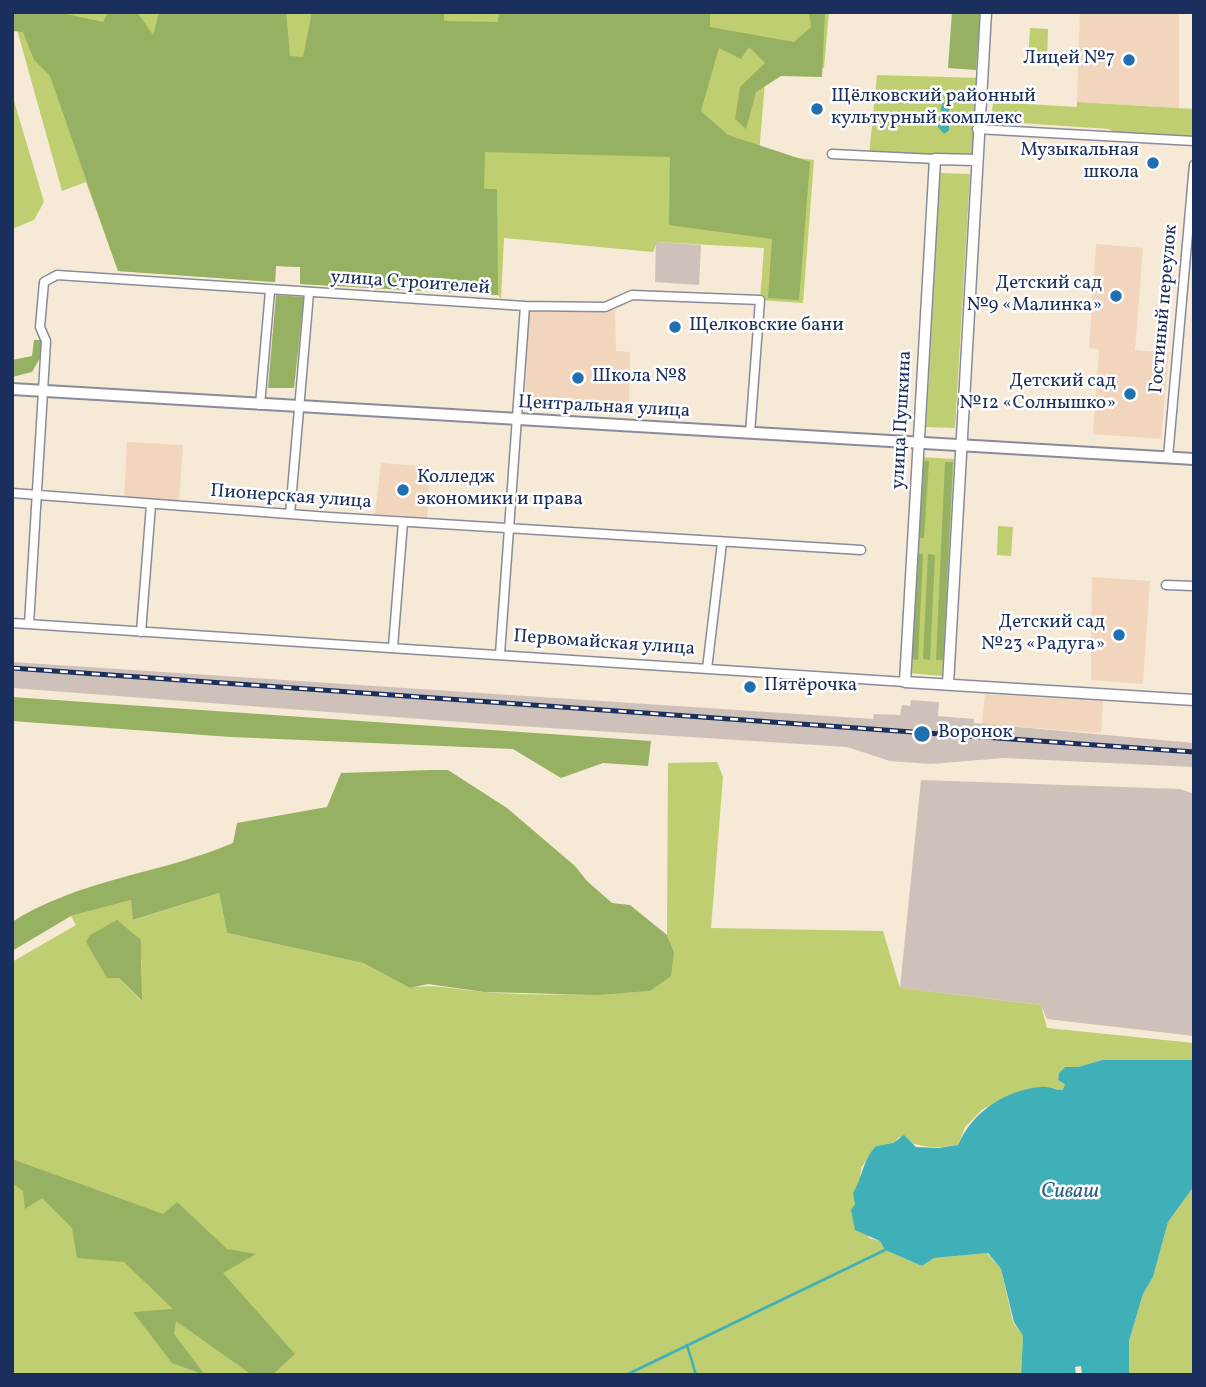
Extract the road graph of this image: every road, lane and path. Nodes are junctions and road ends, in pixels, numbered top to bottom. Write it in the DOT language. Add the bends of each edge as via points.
graph roads {
  1 [pos="986,12"];
  2 [pos="977,129"];
  3 [pos="1194,141"];
  4 [pos="832,155"];
  5 [pos="935,159"];
  6 [pos="976,165"];
  7 [pos="1194,165"];
  8 [pos="270,291"];
  9 [pos="309,293"];
  10 [pos="525,306"];
  11 [pos="12,389"];
  12 [pos="43,391"];
  13 [pos="260,405"];
  14 [pos="299,407"];
  15 [pos="519,421"];
  16 [pos="750,433"];
  17 [pos="920,442"];
  18 [pos="960,445"];
  19 [pos="1168,457"];
  20 [pos="1194,459"];
  21 [pos="12,493"];
  22 [pos="36,495"];
  23 [pos="151,505"];
  24 [pos="290,514"];
  25 [pos="403,522"];
  26 [pos="509,528"];
  27 [pos="722,543"];
  28 [pos="861,550"];
  29 [pos="1166,585"];
  30 [pos="1194,586"];
  31 [pos="12,623"];
  32 [pos="29,624"];
  33 [pos="141,632"];
  34 [pos="393,647"];
  35 [pos="499,654"];
  36 [pos="707,668"];
  37 [pos="905,682"];
  38 [pos="948,684"];
  39 [pos="1194,700"];
  1 -- 2 [label="street"];
  2 -- 3 [label="street"];
  2 -- 6 [label="street"];
  4 -- 5 [label="street"];
  5 -- 6 [label="street"];
  5 -- 17 [label="street, улица Пушкина"];
  6 -- 18 [label="street"];
  7 -- 19 [label="street, Гостиный переулок"];
  8 -- 9 [label="street, улица Строителей"];
  8 -- 12 [label="street, улица Строителей" via="57,275 44,282 40,327 46,341"];
  8 -- 13 [label="street"];
  9 -- 10 [label="street, улица Строителей"];
  9 -- 14 [label="street"];
  10 -- 15 [label="street"];
  10 -- 16 [label="street, улица Строителей" via="606,307 632,295 760,300"];
  11 -- 12 [label="main road, Центральная улица"];
  12 -- 13 [label="main road, Центральная улица"];
  12 -- 22 [label="street"];
  13 -- 14 [label="main road, Центральная улица"];
  14 -- 15 [label="main road, Центральная улица"];
  14 -- 24 [label="street"];
  15 -- 16 [label="main road, Центральная улица"];
  15 -- 26 [label="street"];
  16 -- 17 [label="main road, Центральная улица"];
  17 -- 18 [label="main road, Центральная улица"];
  17 -- 37 [label="street, улица Пушкина"];
  18 -- 19 [label="main road, Центральная улица"];
  18 -- 38 [label="street"];
  19 -- 20 [label="main road, Центральная улица"];
  21 -- 22 [label="street, Пионерская улица"];
  22 -- 23 [label="street, Пионерская улица"];
  22 -- 32 [label="street"];
  23 -- 24 [label="street, Пионерская улица"];
  23 -- 33 [label="street"];
  24 -- 25 [label="street, Пионерская улица"];
  25 -- 26 [label="street, Пионерская улица"];
  25 -- 34 [label="street"];
  26 -- 27 [label="street, Пионерская улица"];
  26 -- 35 [label="street"];
  27 -- 28 [label="street, Пионерская улица"];
  27 -- 36 [label="street"];
  29 -- 30 [label="street"];
  31 -- 32 [label="street, Первомайская улица"];
  32 -- 33 [label="street, Первомайская улица"];
  33 -- 34 [label="street, Первомайская улица"];
  34 -- 35 [label="street, Первомайская улица"];
  35 -- 36 [label="street, Первомайская улица"];
  36 -- 37 [label="street, Первомайская улица"];
  37 -- 38 [label="street, Первомайская улица"];
  38 -- 39 [label="street, Первомайская улица"];
}
